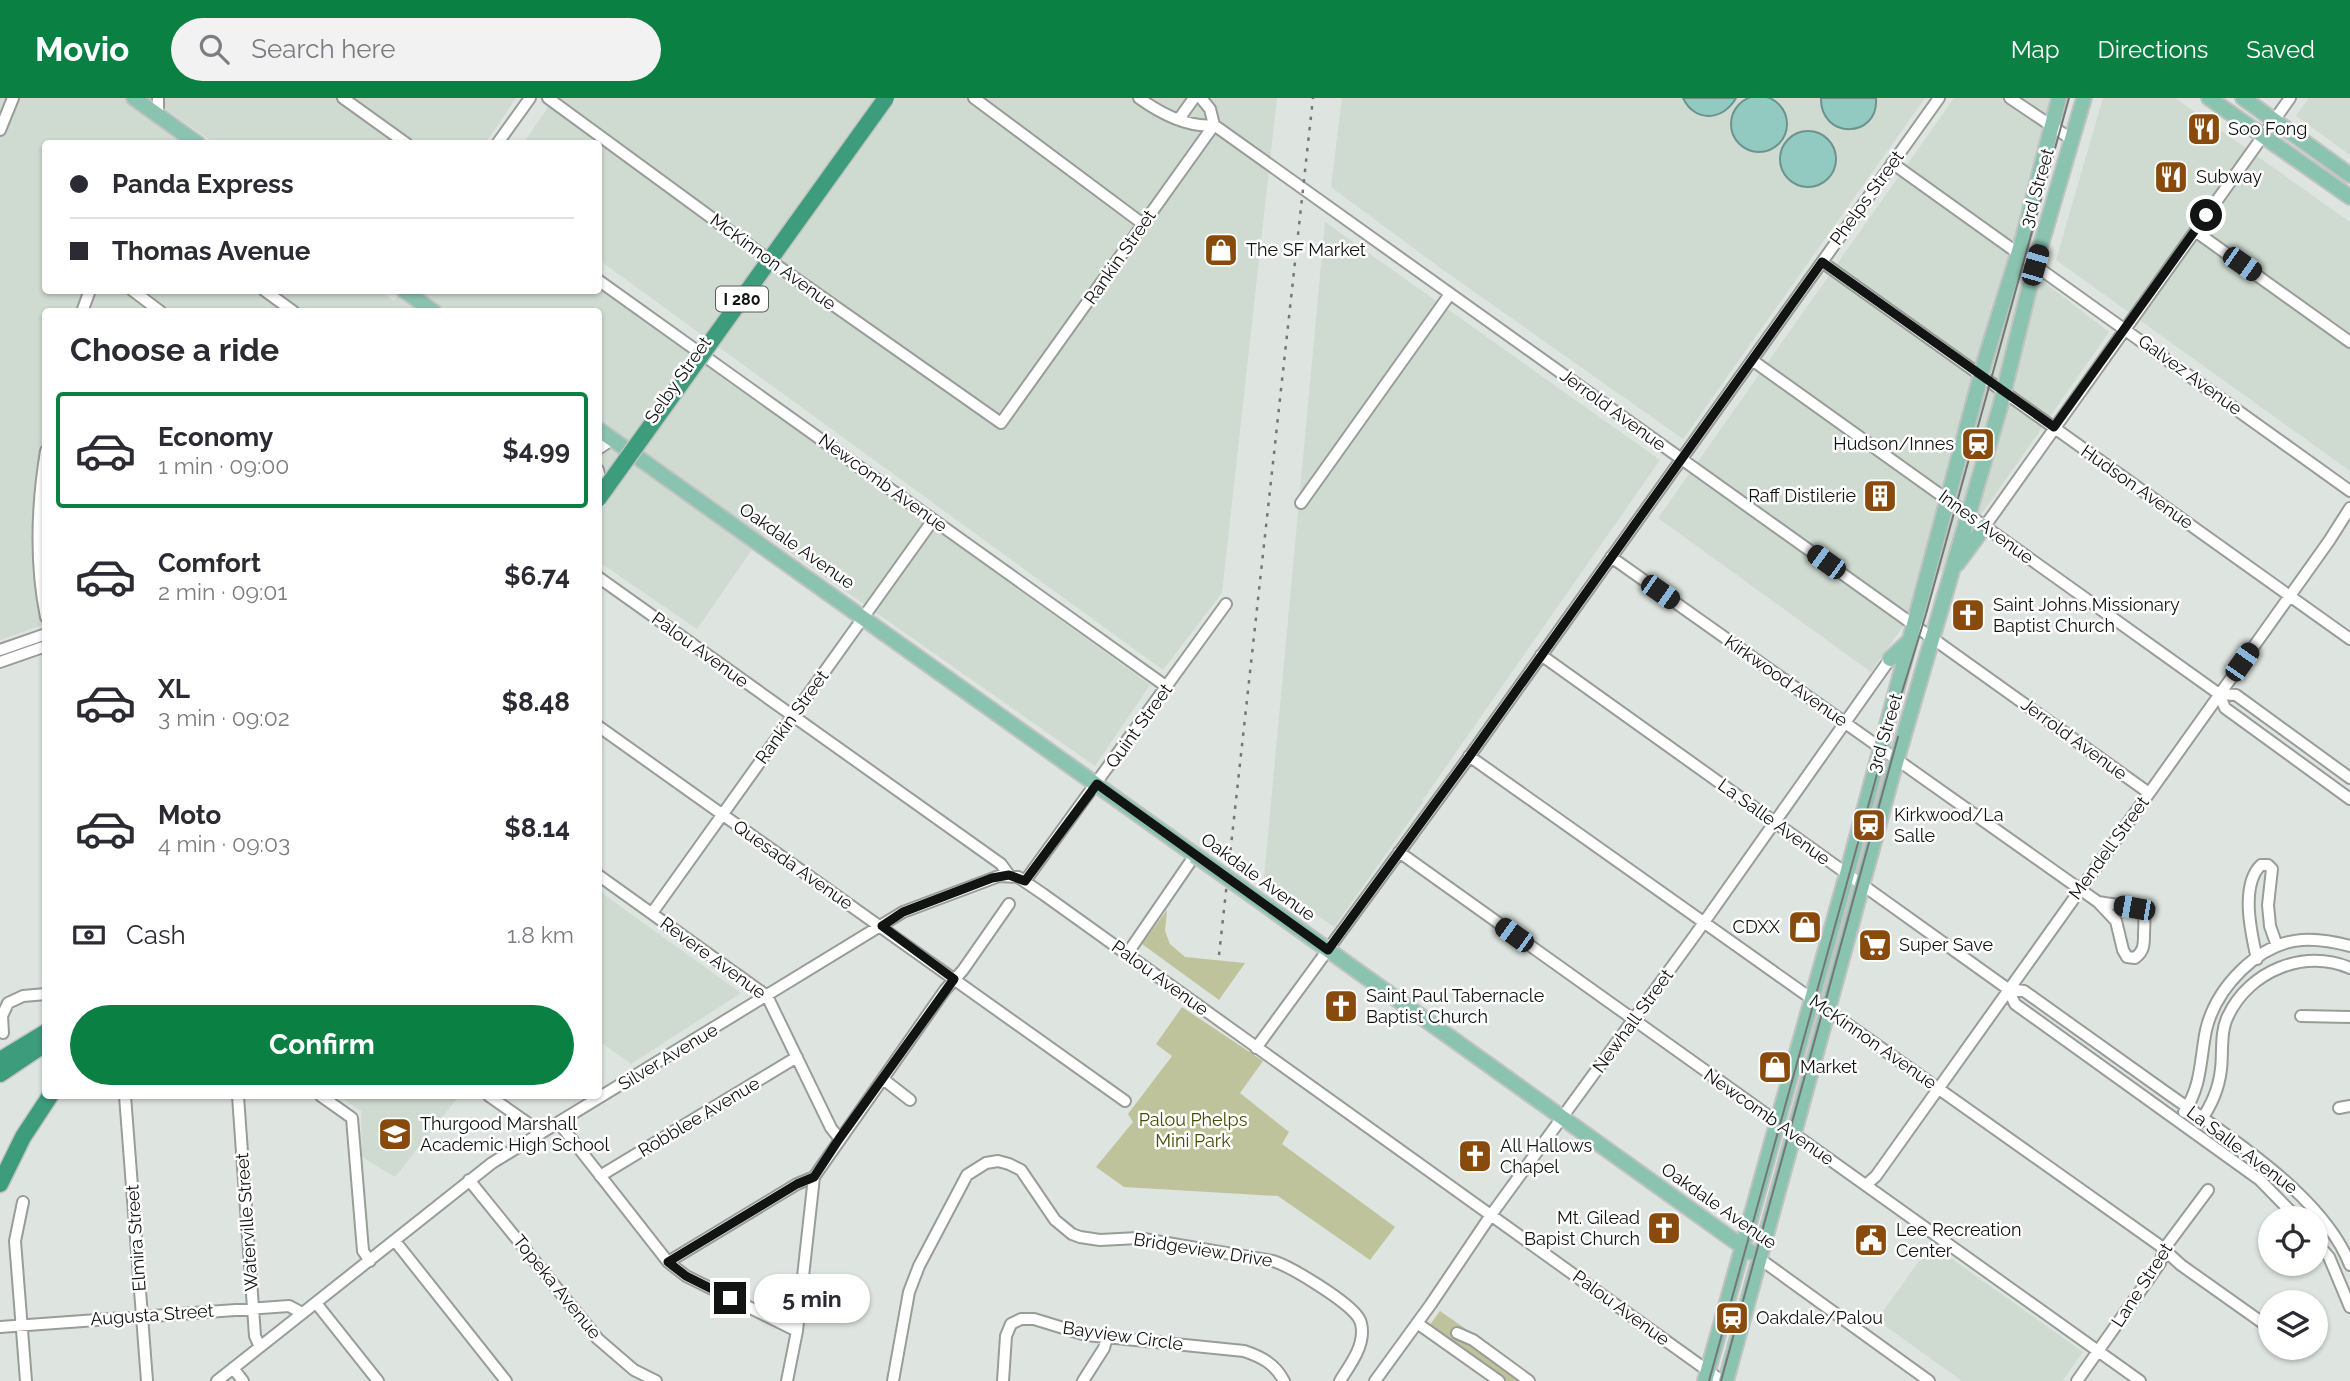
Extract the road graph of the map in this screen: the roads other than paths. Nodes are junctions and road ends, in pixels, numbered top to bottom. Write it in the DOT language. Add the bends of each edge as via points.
graph roads {
  1 [pos="134,98"];
  2 [pos="158,98"];
  3 [pos="343,98"];
  4 [pos="530,98"];
  5 [pos="548,98"];
  6 [pos="883,98"];
  7 [pos="974,98"];
  8 [pos="1139,98"];
  9 [pos="1939,98"];
  10 [pos="2010,98"];
  11 [pos="2059,98"];
  12 [pos="2084,98"];
  13 [pos="2209,98"];
  14 [pos="2243,98"];
  15 [pos="2290,98"];
  16 [pos="10,99"];
  17 [pos="1202,99"];
  18 [pos="158,115"];
  19 [pos="1179,119"];
  20 [pos="2274,120"];
  21 [pos="1214,125"];
  22 [pos="2051,127"];
  23 [pos="0,130"];
  24 [pos="2264,135"];
  25 [pos="2071,139"];
  26 [pos="189,140"];
  27 [pos="401,140"];
  28 [pos="500,140"];
  29 [pos="1892,163"];
  30 [pos="2350,175"];
  31 [pos="2350,197"];
  32 [pos="1143,224"];
  33 [pos="2195,231"];
  34 [pos="2017,253"];
  35 [pos="765,257"];
  36 [pos="1822,262"];
  37 [pos="2035,265"];
  38 [pos="602,283"];
  39 [pos="137,294"];
  40 [pos="269,294"];
  41 [pos="409,294"];
  42 [pos="1450,294"];
  43 [pos="156,308"];
  44 [pos="289,308"];
  45 [pos="429,308"];
  46 [pos="2125,329"];
  47 [pos="2350,342"];
  48 [pos="699,351"];
  49 [pos="1752,360"];
  50 [pos="1982,376"];
  51 [pos="2004,391"];
  52 [pos="1001,423"];
  53 [pos="2054,427"];
  54 [pos="606,440"];
  55 [pos="629,449"];
  56 [pos="1681,459"];
  57 [pos="602,488"];
  58 [pos="602,488"];
  59 [pos="2350,491"];
  60 [pos="1948,500"];
  61 [pos="1301,503"];
  62 [pos="2350,508"];
  63 [pos="1969,514"];
  64 [pos="933,520"];
  65 [pos="1985,526"];
  66 [pos="42,552"];
  67 [pos="1611,557"];
  68 [pos="1951,574"];
  69 [pos="602,580"];
  70 [pos="42,596"];
  71 [pos="2290,596"];
  72 [pos="1226,604"];
  73 [pos="863,617"];
  74 [pos="1913,624"];
  75 [pos="42,635"];
  76 [pos="1932,638"];
  77 [pos="2350,639"];
  78 [pos="1909,641"];
  79 [pos="42,647"];
  80 [pos="0,650"];
  81 [pos="1541,655"];
  82 [pos="1890,659"];
  83 [pos="0,662"];
  84 [pos="1167,687"];
  85 [pos="2219,694"];
  86 [pos="793,716"];
  87 [pos="1844,722"];
  88 [pos="602,729"];
  89 [pos="1880,748"];
  90 [pos="1469,757"];
  91 [pos="1897,760"];
  92 [pos="2350,778"];
  93 [pos="1097,784"];
  94 [pos="2149,793"];
  95 [pos="2350,799"];
  96 [pos="722,815"];
  97 [pos="1774,822"];
  98 [pos="1399,852"];
  99 [pos="1195,855"];
  100 [pos="1847,874"];
  101 [pos="1009,875"];
  102 [pos="602,878"];
  103 [pos="1025,881"];
  104 [pos="1862,885"];
  105 [pos="2079,888"];
  106 [pos="2098,902"];
  107 [pos="1009,904"];
  108 [pos="652,913"];
  109 [pos="1704,922"];
  110 [pos="882,926"];
  111 [pos="2277,946"];
  112 [pos="2350,946"];
  113 [pos="1328,950"];
  114 [pos="1127,954"];
  115 [pos="2257,959"];
  116 [pos="2350,968"];
  117 [pos="954,979"];
  118 [pos="2008,989"];
  119 [pos="42,994"];
  120 [pos="767,996"];
  121 [pos="1812,999"];
  122 [pos="1827,1010"];
  123 [pos="2301,1016"];
  124 [pos="2350,1017"];
  125 [pos="1634,1020"];
  126 [pos="3,1032"];
  127 [pos="42,1034"];
  128 [pos="42,1047"];
  129 [pos="1256,1048"];
  130 [pos="797,1057"];
  131 [pos="0,1060"];
  132 [pos="0,1074"];
  133 [pos="883,1079"];
  134 [pos="1937,1088"];
  135 [pos="602,1097"];
  136 [pos="45,1099"];
  137 [pos="46,1099"];
  138 [pos="125,1099"];
  139 [pos="238,1099"];
  140 [pos="325,1099"];
  141 [pos="493,1099"];
  142 [pos="598,1099"];
  143 [pos="910,1100"];
  144 [pos="1125,1101"];
  145 [pos="2187,1107"];
  146 [pos="1563,1118"];
  147 [pos="2203,1118"];
  148 [pos="2179,1120"];
  149 [pos="559,1123"];
  150 [pos="1778,1123"];
  151 [pos="2194,1132"];
  152 [pos="539,1134"];
  153 [pos="1793,1134"];
  154 [pos="839,1139"];
  155 [pos="0,1175"];
  156 [pos="600,1176"];
  157 [pos="814,1177"];
  158 [pos="469,1180"];
  159 [pos="0,1184"];
  160 [pos="1866,1185"];
  161 [pos="2208,1190"];
  162 [pos="23,1202"];
  163 [pos="2285,1206"];
  164 [pos="1491,1215"];
  165 [pos="395,1241"];
  166 [pos="1743,1246"];
  167 [pos="2164,1249"];
  168 [pos="2328,1256"];
  169 [pos="1760,1259"];
  170 [pos="370,1261"];
  171 [pos="668,1262"];
  172 [pos="2350,1265"];
  173 [pos="316,1303"];
  174 [pos="2350,1307"];
  175 [pos="253,1308"];
  176 [pos="302,1314"];
  177 [pos="142,1316"];
  178 [pos="2258,1320"];
  179 [pos="1417,1323"];
  180 [pos="21,1325"];
  181 [pos="0,1327"];
  182 [pos="797,1331"];
  183 [pos="1457,1333"];
  184 [pos="1107,1337"];
  185 [pos="260,1347"];
  186 [pos="2098,1351"];
  187 [pos="233,1368"];
  188 [pos="1706,1376"];
  189 [pos="26,1381"];
  190 [pos="147,1381"];
  191 [pos="217,1381"];
  192 [pos="243,1381"];
  193 [pos="378,1381"];
  194 [pos="506,1381"];
  195 [pos="656,1381"];
  196 [pos="787,1381"];
  197 [pos="893,1381"];
  198 [pos="1003,1381"];
  199 [pos="1083,1381"];
  200 [pos="1284,1381"];
  201 [pos="1340,1381"];
  202 [pos="1375,1381"];
  203 [pos="1499,1381"];
  204 [pos="1529,1381"];
  205 [pos="1724,1381"];
  206 [pos="1929,1381"];
  207 [pos="2077,1381"];
  208 [pos="2140,1381"];
  1 -- 18 [label="main road"];
  2 -- 18 [label="street"];
  3 -- 27 [label="street"];
  4 -- 28 [label="street"];
  5 -- 35 [label="street, McKinnon Avenue"];
  6 -- 35 [label="street, Selby Street"];
  6 -- 57 [label="highway, I 280, bridge"];
  7 -- 32 [label="street"];
  8 -- 19 [label="street, Jerrold Avenue"];
  9 -- 29 [label="street, Phelps Street"];
  10 -- 22 [label="street"];
  11 -- 22 [label="main road, 3rd Street"];
  12 -- 25 [label="main road, 3rd Street"];
  13 -- 24 [label="main road"];
  14 -- 20 [label="main road"];
  15 -- 20 [label="street"];
  16 -- 23 [label="street"];
  17 -- 19 [label="street"];
  17 -- 21 [label="street"];
  18 -- 26 [label="main road"];
  19 -- 21 [label="street, Jerrold Avenue" via="1198,127"];
  20 -- 24 [label="street"];
  20 -- 30 [label="main road"];
  21 -- 32 [label="street, Rankin Street"];
  21 -- 42 [label="street, Jerrold Avenue"];
  22 -- 25 [label="street"];
  22 -- 34 [label="main road, 3rd Street"];
  24 -- 31 [label="main road"];
  24 -- 33 [label="street"];
  25 -- 37 [label="main road, 3rd Street"];
  29 -- 34 [label="street, Galvez Avenue"];
  29 -- 36 [label="street, Phelps Street"];
  32 -- 52 [label="street, Rankin Street"];
  33 -- 46 [label="street"];
  33 -- 47 [label="street"];
  34 -- 37 [label="street, Galvez Avenue"];
  34 -- 50 [label="main road, 3rd Street"];
  35 -- 48 [label="street, Selby Street"];
  35 -- 52 [label="street, McKinnon Avenue"];
  36 -- 49 [label="street, Phelps Street"];
  36 -- 50 [label="street, Hudson Avenue"];
  37 -- 46 [label="street, Galvez Avenue"];
  37 -- 51 [label="main road, 3rd Street"];
  38 -- 48 [label="street, Newcomb Avenue"];
  39 -- 43 [label="street"];
  40 -- 44 [label="street"];
  41 -- 45 [label="main road"];
  42 -- 56 [label="street, Jerrold Avenue"];
  42 -- 61 [label="street"];
  46 -- 53 [label="street"];
  46 -- 59 [label="street, Galvez Avenue"];
  48 -- 55 [label="street, Selby Street"];
  48 -- 64 [label="street, Newcomb Avenue"];
  49 -- 56 [label="street, Phelps Street"];
  49 -- 60 [label="street, Innes Avenue"];
  50 -- 51 [label="street, Hudson Avenue"];
  50 -- 60 [label="main road, 3rd Street"];
  51 -- 53 [label="street, Hudson Avenue"];
  51 -- 63 [label="main road, 3rd Street"];
  53 -- 65 [label="street"];
  53 -- 71 [label="street, Hudson Avenue"];
  54 -- 55 [label="main road, Oakdale Avenue"];
  55 -- 58 [label="street, Selby Street"];
  55 -- 73 [label="main road, Oakdale Avenue"];
  56 -- 67 [label="street, Phelps Street"];
  56 -- 74 [label="street, Jerrold Avenue"];
  60 -- 63 [label="street, Innes Avenue"];
  60 -- 74 [label="main road, 3rd Street"];
  62 -- 71 [label="street, Mendell Street"];
  63 -- 65 [label="street, Innes Avenue"];
  63 -- 68 [label="main road, 3rd Street"];
  64 -- 73 [label="street, Rankin Street"];
  64 -- 84 [label="street, Newcomb Avenue"];
  65 -- 68 [label="main road"];
  65 -- 85 [label="street, Innes Avenue"];
  66 -- 70 [label="street"];
  67 -- 81 [label="street, Phelps Street"];
  67 -- 87 [label="street, Kirkwood Avenue"];
  68 -- 76 [label="main road, 3rd Street"];
  69 -- 86 [label="street, Palou Avenue"];
  71 -- 77 [label="street, Hudson Avenue"];
  71 -- 85 [label="street, Mendell Street"];
  72 -- 84 [label="street, Quint Street"];
  73 -- 86 [label="street, Rankin Street"];
  73 -- 93 [label="main road, Oakdale Avenue"];
  74 -- 76 [label="street, Jerrold Avenue"];
  74 -- 78 [label="main road, 3rd Street"];
  75 -- 80 [label="street"];
  76 -- 91 [label="main road, 3rd Street"];
  76 -- 94 [label="street, Jerrold Avenue"];
  78 -- 82 [label="main road"];
  78 -- 89 [label="main road, 3rd Street"];
  79 -- 83 [label="street"];
  81 -- 90 [label="street, Phelps Street"];
  81 -- 97 [label="street, La Salle Avenue"];
  82 -- 87 [label="street, Newhall Street"];
  84 -- 93 [label="street, Quint Street"];
  85 -- 92 [label="street, Innes Avenue" via="2236,695"];
  85 -- 94 [label="street, Mendell Street"];
  85 -- 95 [label="street, Innes Avenue" via="2225,708"];
  86 -- 96 [label="street, Rankin Street"];
  86 -- 101 [label="street, Palou Avenue" via="1001,864"];
  87 -- 89 [label="street, Kirkwood Avenue"];
  87 -- 97 [label="street, Newhall Street"];
  88 -- 96 [label="street, Quesada Avenue"];
  89 -- 91 [label="street, Kirkwood Avenue"];
  89 -- 100 [label="main road, 3rd Street"];
  90 -- 98 [label="street, Phelps Street"];
  90 -- 109 [label="street, McKinnon Avenue"];
  91 -- 104 [label="main road, 3rd Street"];
  91 -- 105 [label="street, Kirkwood Avenue"];
  93 -- 99 [label="main road, Oakdale Avenue"];
  93 -- 103 [label="street, Quint Street"];
  94 -- 105 [label="street, Mendell Street"];
  96 -- 108 [label="street, Rankin Street"];
  96 -- 110 [label="street, Quesada Avenue"];
  97 -- 100 [label="street, La Salle Avenue"];
  97 -- 109 [label="street, Newhall Street"];
  98 -- 113 [label="street, Phelps Street"];
  98 -- 125 [label="street, Newcomb Avenue"];
  99 -- 113 [label="main road, Oakdale Avenue, bridge"];
  99 -- 114 [label="street"];
  100 -- 104 [label="street, La Salle Avenue"];
  100 -- 121 [label="main road, 3rd Street"];
  101 -- 103 [label="street, Palou Avenue"];
  101 -- 110 [label="street, Silver Avenue" via="903,912"];
  102 -- 108 [label="street, Revere Avenue"];
  103 -- 114 [label="street, Palou Avenue"];
  104 -- 118 [label="street, La Salle Avenue"];
  104 -- 122 [label="main road, 3rd Street"];
  105 -- 106 [label="street, Kirkwood Avenue"];
  105 -- 118 [label="street, Mendell Street"];
  106 -- 106 [label="street, Kirkwood Avenue" via="2116,921 2127,957 2141,954 2141,912"];
  107 -- 117 [label="street"];
  108 -- 120 [label="street, Revere Avenue"];
  109 -- 121 [label="street, McKinnon Avenue"];
  109 -- 125 [label="street, Newhall Street"];
  110 -- 117 [label="street, Quesada Avenue"];
  110 -- 120 [label="street, Silver Avenue"];
  111 -- 112 [label="street" via="2301,940"];
  111 -- 115 [label="street"];
  111 -- 115 [label="street" via="2268,905 2272,869 2261,865 2250,890 2249,915"];
  113 -- 129 [label="street, Phelps Street"];
  113 -- 146 [label="main road, Oakdale Avenue"];
  114 -- 129 [label="street, Palou Avenue"];
  115 -- 145 [label="street" via="2230,982 2212,1011 2198,1083"];
  116 -- 147 [label="street" via="2323,960 2285,965 2247,990 2228,1017 2218,1087"];
  117 -- 133 [label="street"];
  117 -- 144 [label="street, Quesada Avenue"];
  118 -- 134 [label="street, Mendell Street"];
  118 -- 145 [label="street, La Salle Avenue" via="2024,991"];
  118 -- 148 [label="street, La Salle Avenue" via="2015,1004"];
  119 -- 126 [label="street" via="8,1003 2,1016"];
  120 -- 130 [label="street, Revere Avenue"];
  120 -- 135 [label="street, Silver Avenue"];
  121 -- 122 [label="street, McKinnon Avenue"];
  121 -- 150 [label="main road, 3rd Street"];
  122 -- 134 [label="street, McKinnon Avenue"];
  122 -- 153 [label="main road, 3rd Street"];
  123 -- 124 [label="street"];
  125 -- 146 [label="street, Newhall Street"];
  125 -- 150 [label="street, Newcomb Avenue"];
  127 -- 131 [label="highway"];
  128 -- 132 [label="highway"];
  129 -- 164 [label="street, Palou Avenue"];
  130 -- 154 [label="street, Revere Avenue"];
  130 -- 156 [label="street, Robblee Avenue"];
  133 -- 143 [label="street"];
  133 -- 154 [label="street"];
  134 -- 160 [label="street, Mendell Street"];
  134 -- 167 [label="street, McKinnon Avenue"];
  136 -- 155 [label="highway" via="19,1135"];
  137 -- 159 [label="highway"];
  138 -- 177 [label="street, Elmira Street"];
  139 -- 175 [label="street, Waterville Street"];
  140 -- 170 [label="street" via="352,1118 363,1251"];
  141 -- 152 [label="street"];
  142 -- 149 [label="street, Silver Avenue"];
  145 -- 147 [label="street, La Salle Avenue"];
  145 -- 148 [label="street"];
  146 -- 164 [label="street, Newhall Street"];
  146 -- 166 [label="main road, Oakdale Avenue"];
  147 -- 151 [label="street"];
  147 -- 172 [label="street, La Salle Avenue" via="2302,1196 2344,1250"];
  148 -- 151 [label="street, La Salle Avenue"];
  149 -- 152 [label="street, Silver Avenue"];
  149 -- 156 [label="street"];
  150 -- 153 [label="street, Newcomb Avenue"];
  150 -- 166 [label="main road, 3rd Street"];
  151 -- 163 [label="street, La Salle Avenue" via="2260,1180"];
  152 -- 158 [label="street, Silver Avenue"];
  153 -- 160 [label="street, Newcomb Avenue"];
  153 -- 169 [label="main road, 3rd Street"];
  154 -- 157 [label="street"];
  156 -- 171 [label="street"];
  157 -- 171 [label="street"];
  157 -- 182 [label="street"];
  158 -- 165 [label="street, Silver Avenue"];
  158 -- 195 [label="street, Topeka Avenue" via="598,1339 634,1370"];
  160 -- 186 [label="street, Newcomb Avenue"];
  161 -- 167 [label="street, Lane Street"];
  162 -- 180 [label="street" via="15,1241"];
  164 -- 179 [label="street, Newhall Street"];
  164 -- 188 [label="street, Palou Avenue"];
  165 -- 170 [label="street, Silver Avenue"];
  165 -- 194 [label="street"];
  166 -- 169 [label="main road, Oakdale Avenue"];
  166 -- 188 [label="main road, 3rd Street"];
  167 -- 178 [label="street, McKinnon Avenue"];
  167 -- 186 [label="street, Lane Street" via="2160,1263"];
  168 -- 174 [label="street"];
  169 -- 205 [label="main road, 3rd Street"];
  169 -- 206 [label="street, Oakdale Avenue"];
  170 -- 173 [label="street, Silver Avenue"];
  171 -- 182 [label="street" via="686,1276"];
  173 -- 176 [label="street, Silver Avenue"];
  173 -- 193 [label="street"];
  175 -- 176 [label="street, Augusta Street" via="289,1306"];
  175 -- 177 [label="street, Augusta Street"];
  175 -- 185 [label="street, Waterville Street"];
  176 -- 185 [label="street, Silver Avenue"];
  177 -- 180 [label="street, Augusta Street"];
  177 -- 190 [label="street, Elmira Street"];
  179 -- 202 [label="street, Newhall Street"];
  179 -- 203 [label="street"];
  180 -- 181 [label="street, Augusta Street"];
  180 -- 189 [label="street"];
  182 -- 196 [label="street"];
  183 -- 204 [label="street"];
  184 -- 198 [label="street, Bayview Circle" via="1021,1318 1006,1336"];
  184 -- 199 [label="street"];
  184 -- 200 [label="street, Bayview Circle" via="1244,1351 1267,1361"];
  185 -- 187 [label="street, Silver Avenue"];
  186 -- 207 [label="street, Lane Street"];
  186 -- 208 [label="street, Newcomb Avenue"];
  187 -- 191 [label="street, Silver Avenue"];
  187 -- 192 [label="street"];
  188 -- 205 [label="street, Palou Avenue"];
  197 -- 201 [label="street, Bridgeview Drive" via="909,1292 919,1266 967,1175 999,1161 1021,1170 1055,1220 1080,1237 1138,1238 1273,1261 1301,1274 1360,1318 1361,1345"];
}
